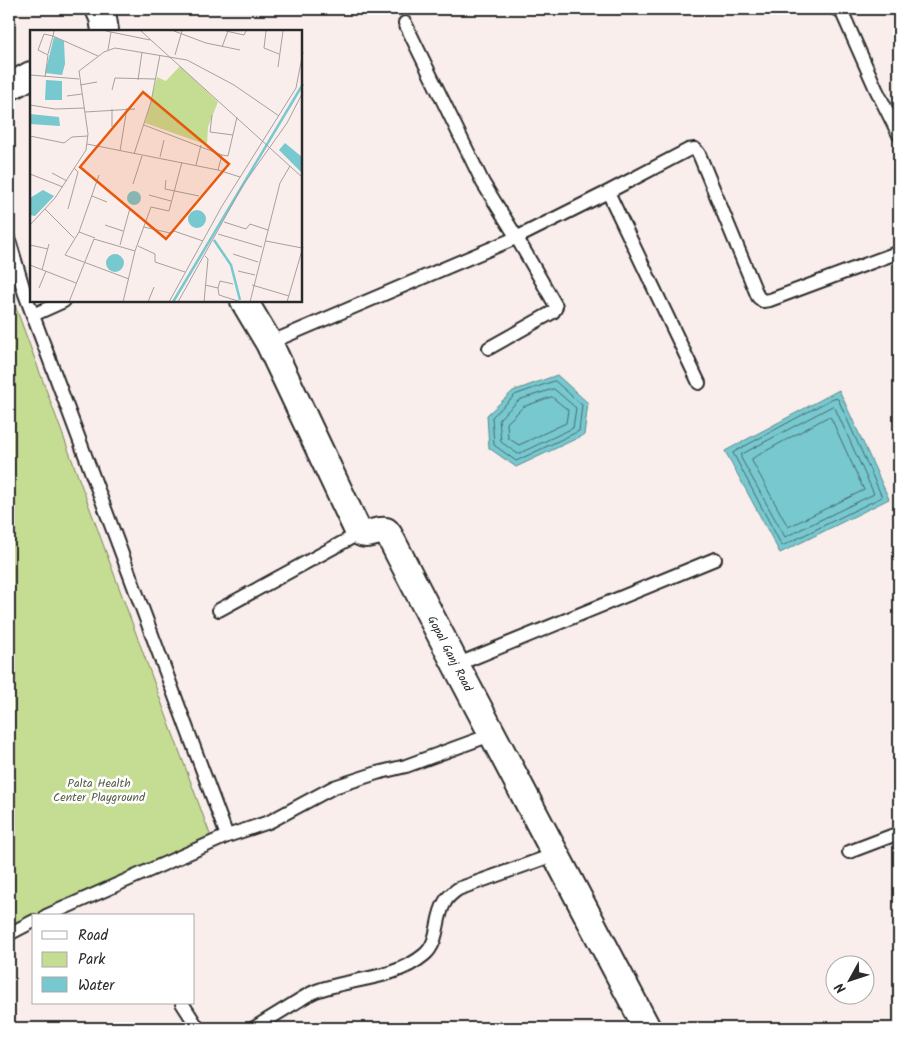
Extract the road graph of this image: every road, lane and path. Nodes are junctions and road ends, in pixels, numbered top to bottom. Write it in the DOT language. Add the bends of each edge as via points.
graph roads {
  1 [pos="99,9"];
  2 [pos="840,9"];
  3 [pos="405,23"];
  4 [pos="105,30"];
  5 [pos="30,76"];
  6 [pos="9,88"];
  7 [pos="899,135"];
  8 [pos="608,192"];
  9 [pos="517,238"];
  10 [pos="9,240"];
  11 [pos="899,252"];
  12 [pos="62,302"];
  13 [pos="245,302"];
  14 [pos="33,315"];
  15 [pos="268,343"];
  16 [pos="489,348"];
  17 [pos="698,383"];
  18 [pos="360,533"];
  19 [pos="715,558"];
  20 [pos="218,610"];
  21 [pos="456,665"];
  22 [pos="492,733"];
  23 [pos="899,833"];
  24 [pos="227,836"];
  25 [pos="849,852"];
  26 [pos="556,854"];
  27 [pos="51,914"];
  28 [pos="32,922"];
  29 [pos="9,934"];
  30 [pos="183,1004"];
  31 [pos="198,1028"];
  32 [pos="254,1028"];
  33 [pos="647,1028"];
  1 -- 4 [label="street"];
  2 -- 7 [label="lane"];
  3 -- 9 [label="lane" via="483,184"];
  5 -- 6 [label="street"];
  8 -- 9 [label="lane"];
  8 -- 11 [label="lane" via="695,149 758,297 763,301"];
  8 -- 17 [label="lane"];
  9 -- 15 [label="lane"];
  9 -- 16 [label="lane" via="556,306 553,312"];
  10 -- 14 [label="lane"];
  12 -- 14 [label="lane"];
  13 -- 15 [label="street"];
  14 -- 24 [label="lane"];
  15 -- 18 [label="street"];
  18 -- 20 [label="lane"];
  18 -- 21 [label="street, Gopal Ganj Road" via="365,535 381,530 389,535"];
  19 -- 21 [label="lane"];
  21 -- 22 [label="street, Gopal Ganj Road"];
  22 -- 24 [label="lane" via="406,766 334,787 269,822"];
  22 -- 26 [label="street, Gopal Ganj Road"];
  23 -- 25 [label="lane"];
  24 -- 27 [label="lane"];
  26 -- 32 [label="lane" via="458,889 448,896 431,948 400,970 313,992"];
  26 -- 33 [label="street, Gopal Ganj Road"];
  28 -- 29 [label="lane"];
  30 -- 31 [label="lane"];
}
